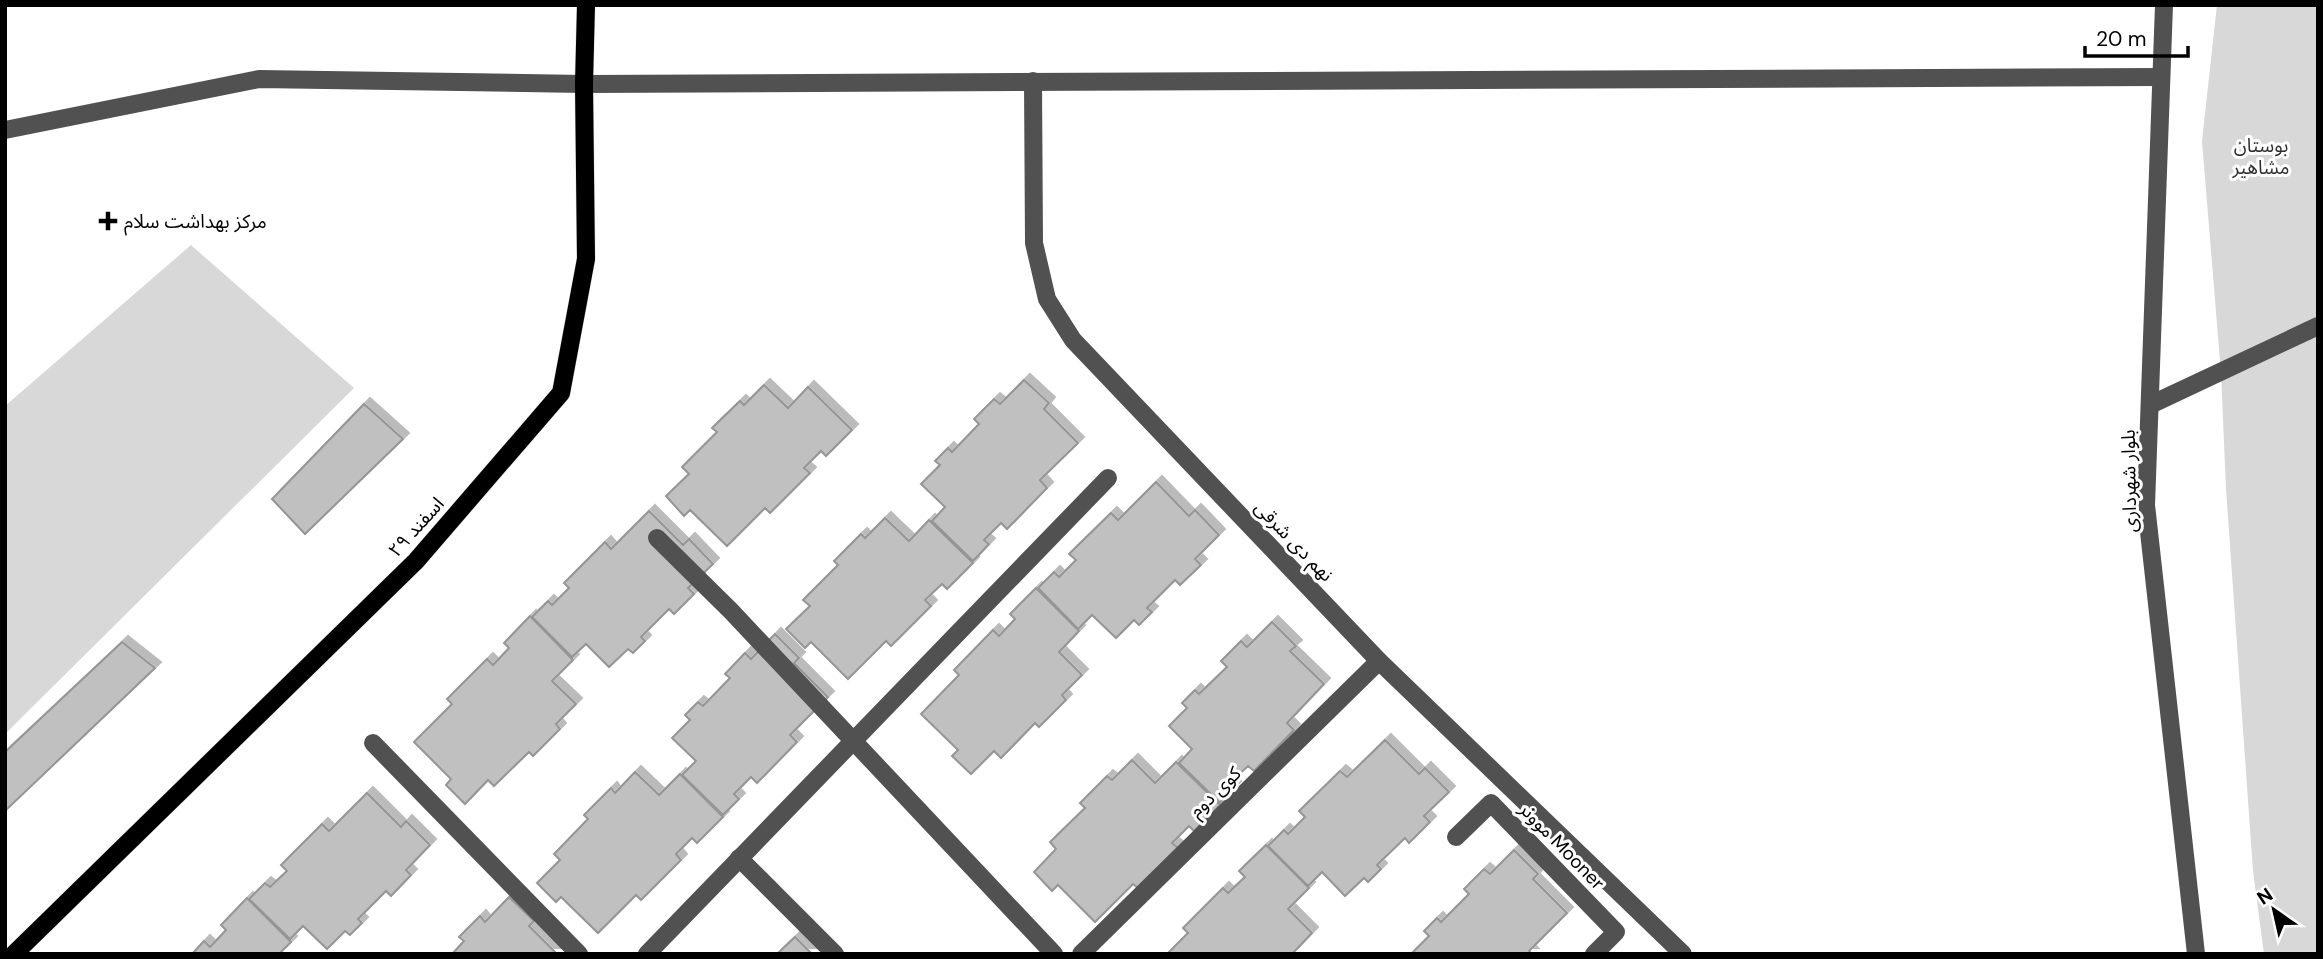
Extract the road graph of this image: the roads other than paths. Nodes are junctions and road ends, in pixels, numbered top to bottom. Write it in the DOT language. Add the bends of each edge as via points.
graph roads {
  1 [pos="586,5"];
  2 [pos="2164,5"];
  3 [pos="2161,77"];
  4 [pos="1033,81"];
  5 [pos="584,84"];
  6 [pos="5,130"];
  7 [pos="2318,326"];
  8 [pos="2150,405"];
  9 [pos="1108,478"];
  10 [pos="657,538"];
  11 [pos="1379,661"];
  12 [pos="852,741"];
  13 [pos="373,743"];
  14 [pos="1456,837"];
  15 [pos="739,858"];
  16 [pos="14,954"];
  17 [pos="579,954"];
  18 [pos="647,954"];
  19 [pos="835,954"];
  20 [pos="1054,954"];
  21 [pos="1081,954"];
  22 [pos="1594,954"];
  23 [pos="1683,954"];
  24 [pos="2196,954"];
  1 -- 5 [label="main road, ۲۹ اسفند"];
  2 -- 3 [label="street, بلوار شهرداری"];
  3 -- 4 [label="street"];
  3 -- 8 [label="street, بلوار شهرداری"];
  4 -- 5 [label="street"];
  4 -- 11 [label="street, نهم دی شرقی" via="1034,243 1047,299 1073,340"];
  5 -- 6 [label="street" via="259,79"];
  5 -- 16 [label="main road, ۲۹ اسفند" via="586,259 561,393 416,561"];
  7 -- 8 [label="street"];
  8 -- 24 [label="street, بلوار شهرداری" via="2146,505"];
  9 -- 12 [label="street"];
  10 -- 12 [label="street"];
  11 -- 21 [label="street, کوی دوم"];
  11 -- 23 [label="street, نهم دی شرقی"];
  12 -- 15 [label="street"];
  12 -- 20 [label="street"];
  13 -- 17 [label="street"];
  14 -- 22 [label="street, موونر Mooner" via="1491,803 1616,932"];
  15 -- 18 [label="street"];
  15 -- 19 [label="street"];
}
